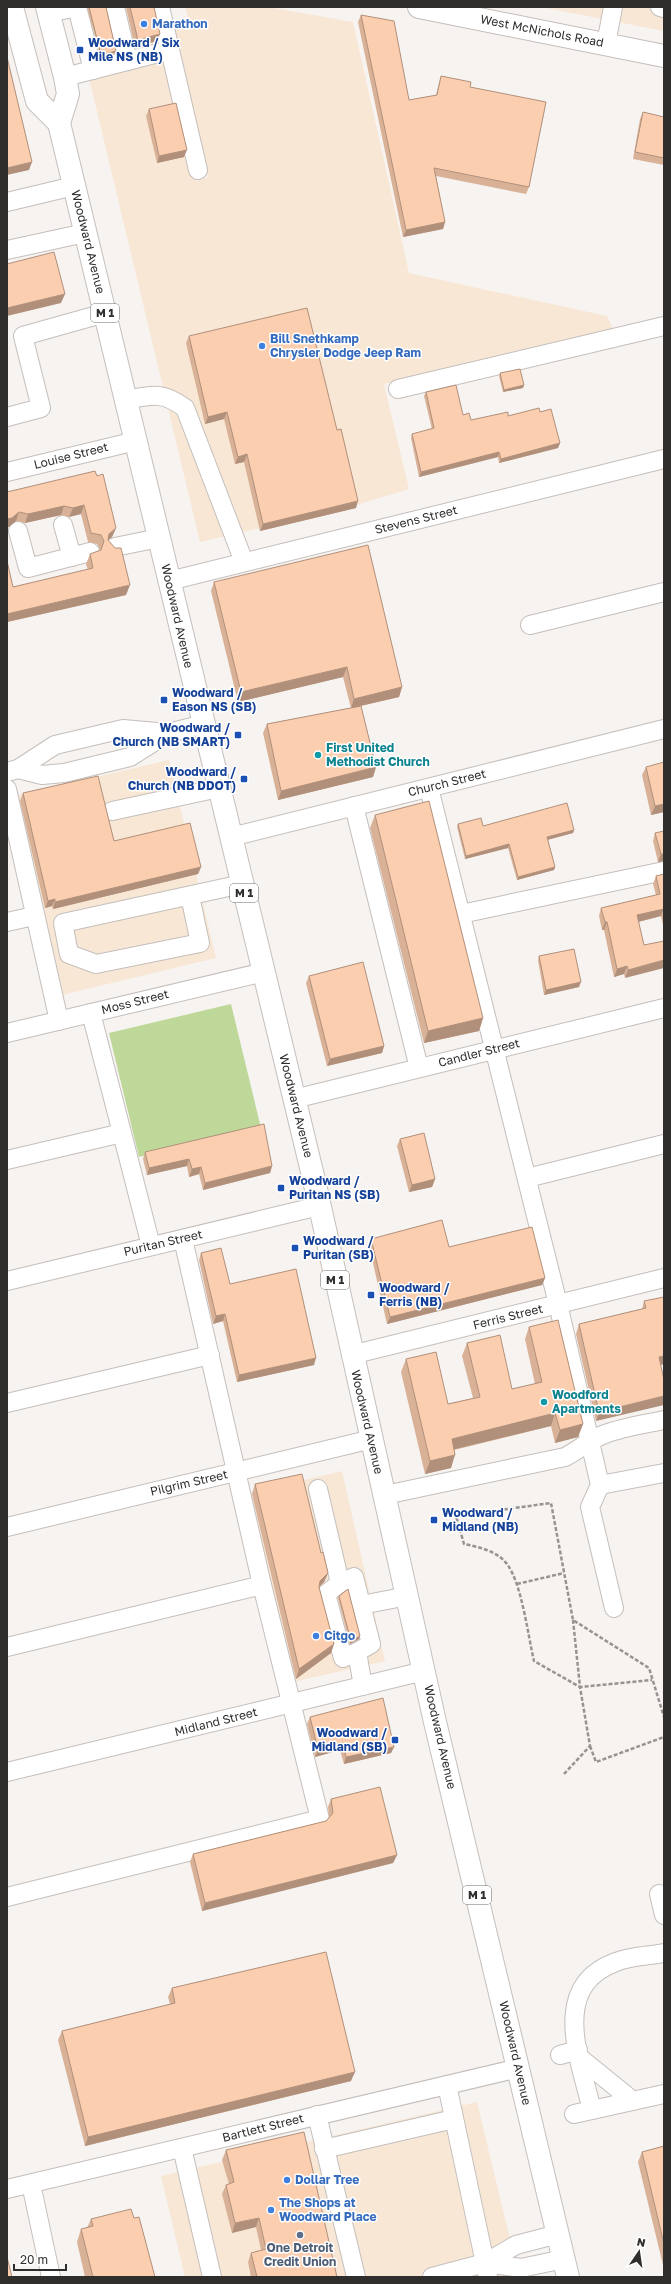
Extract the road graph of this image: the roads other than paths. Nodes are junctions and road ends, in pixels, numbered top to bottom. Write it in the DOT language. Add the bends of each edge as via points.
graph roads {
  1 [pos="12,7"];
  2 [pos="77,7"];
  3 [pos="160,7"];
  4 [pos="420,7"];
  5 [pos="613,7"];
  6 [pos="660,7"];
  7 [pos="664,8"];
  8 [pos="47,10"];
  9 [pos="114,14"];
  10 [pos="606,44"];
  11 [pos="170,50"];
  12 [pos="664,56"];
  13 [pos="128,61"];
  14 [pos="93,70"];
  15 [pos="65,77"];
  16 [pos="59,123"];
  17 [pos="198,170"];
  18 [pos="74,186"];
  19 [pos="7,202"];
  20 [pos="86,233"];
  21 [pos="7,250"];
  22 [pos="105,313"];
  23 [pos="664,326"];
  24 [pos="398,389"];
  25 [pos="126,400"];
  26 [pos="7,417"];
  27 [pos="136,441"];
  28 [pos="664,459"];
  29 [pos="7,472"];
  30 [pos="63,525"];
  31 [pos="18,531"];
  32 [pos="159,538"];
  33 [pos="115,547"];
  34 [pos="90,552"];
  35 [pos="72,557"];
  36 [pos="244,562"];
  37 [pos="169,581"];
  38 [pos="664,592"];
  39 [pos="530,625"];
  40 [pos="204,724"];
  41 [pos="664,729"];
  42 [pos="168,733"];
  43 [pos="13,771"];
  44 [pos="219,788"];
  45 [pos="429,788"];
  46 [pos="7,789"];
  47 [pos="354,806"];
  48 [pos="112,811"];
  49 [pos="231,837"];
  50 [pos="664,871"];
  51 [pos="242,884"];
  52 [pos="190,896"];
  53 [pos="461,914"];
  54 [pos="34,916"];
  55 [pos="7,922"];
  56 [pos="264,972"];
  57 [pos="664,1008"];
  58 [pos="91,1013"];
  59 [pos="60,1021"];
  60 [pos="7,1033"];
  61 [pos="495,1049"];
  62 [pos="419,1068"];
  63 [pos="294,1099"];
  64 [pos="122,1134"];
  65 [pos="664,1144"];
  66 [pos="7,1160"];
  67 [pos="527,1178"];
  68 [pos="319,1206"];
  69 [pos="183,1239"];
  70 [pos="151,1246"];
  71 [pos="664,1278"];
  72 [pos="7,1281"];
  73 [pos="558,1304"];
  74 [pos="210,1354"];
  75 [pos="351,1354"];
  76 [pos="7,1403"];
  77 [pos="664,1420"];
  78 [pos="372,1439"];
  79 [pos="590,1441"];
  80 [pos="236,1472"];
  81 [pos="664,1473"];
  82 [pos="600,1485"];
  83 [pos="318,1489"];
  84 [pos="385,1495"];
  85 [pos="7,1527"];
  86 [pos="340,1583"];
  87 [pos="262,1586"];
  88 [pos="408,1596"];
  89 [pos="360,1607"];
  90 [pos="614,1608"];
  91 [pos="7,1647"];
  92 [pos="357,1652"];
  93 [pos="424,1672"];
  94 [pos="363,1686"];
  95 [pos="291,1704"];
  96 [pos="7,1772"];
  97 [pos="659,1894"];
  98 [pos="7,1897"];
  99 [pos="664,1915"];
  100 [pos="664,1953"];
  101 [pos="579,2054"];
  102 [pos="560,2055"];
  103 [pos="519,2068"];
  104 [pos="447,2085"];
  105 [pos="664,2094"];
  106 [pos="633,2101"];
  107 [pos="592,2110"];
  108 [pos="574,2114"];
  109 [pos="317,2115"];
  110 [pos="454,2119"];
  111 [pos="182,2148"];
  112 [pos="324,2149"];
  113 [pos="31,2184"];
  114 [pos="7,2189"];
  115 [pos="558,2234"];
  116 [pos="566,2268"];
  117 [pos="474,2272"];
  118 [pos="50,2277"];
  119 [pos="212,2277"];
  120 [pos="356,2277"];
  121 [pos="432,2277"];
  1 -- 16 [label="main road" via="36,101"];
  2 -- 8 [label="street"];
  2 -- 14 [label="street" via="86,23"];
  3 -- 11 [label="street"];
  4 -- 10 [label="main road, West McNichols Road"];
  5 -- 10 [label="street"];
  6 -- 7 [label="street"];
  8 -- 15 [label="main road"];
  9 -- 13 [label="street" via="117,36"];
  10 -- 12 [label="main road, West McNichols Road"];
  11 -- 13 [label="street"];
  11 -- 17 [label="street"];
  13 -- 14 [label="street"];
  14 -- 15 [label="street"];
  15 -- 16 [label="main road" via="68,94"];
  16 -- 18 [label="main road, Woodward Avenue / M 1"];
  18 -- 19 [label="street"];
  18 -- 20 [label="main road, Woodward Avenue / M 1"];
  20 -- 21 [label="street"];
  20 -- 22 [label="main road, Woodward Avenue / M 1"];
  22 -- 25 [label="main road, Woodward Avenue / M 1"];
  22 -- 26 [label="street" via="23,336 41,408"];
  23 -- 24 [label="street"];
  25 -- 27 [label="main road, Woodward Avenue / M 1"];
  25 -- 36 [label="street" via="157,394 172,398 185,408"];
  27 -- 29 [label="street, Louise Street"];
  27 -- 32 [label="main road, Woodward Avenue / M 1"];
  28 -- 36 [label="street, Stevens Street"];
  30 -- 35 [label="street"];
  31 -- 35 [label="street" via="28,568"];
  32 -- 33 [label="street"];
  32 -- 37 [label="main road, Woodward Avenue / M 1"];
  34 -- 35 [label="street"];
  36 -- 37 [label="street, Stevens Street"];
  37 -- 40 [label="main road, Woodward Avenue / M 1"];
  38 -- 39 [label="street"];
  40 -- 42 [label="street"];
  40 -- 44 [label="main road, Woodward Avenue / M 1"];
  41 -- 45 [label="street, Church Street"];
  42 -- 43 [label="street" via="130,757 71,772 42,775"];
  42 -- 43 [label="street" via="123,729 56,745"];
  44 -- 48 [label="street"];
  44 -- 49 [label="main road, Woodward Avenue / M 1"];
  45 -- 47 [label="street, Church Street"];
  45 -- 53 [label="street"];
  46 -- 54 [label="street"];
  47 -- 49 [label="street, Church Street"];
  47 -- 62 [label="street"];
  49 -- 51 [label="main road, Woodward Avenue / M 1"];
  50 -- 53 [label="street"];
  51 -- 52 [label="street"];
  51 -- 56 [label="main road, Woodward Avenue / M 1"];
  52 -- 52 [label="street" via="63,923 69,954 96,964 200,943"];
  53 -- 61 [label="street"];
  54 -- 55 [label="street"];
  54 -- 59 [label="street"];
  56 -- 58 [label="street, Moss Street"];
  56 -- 63 [label="main road, Woodward Avenue / M 1"];
  57 -- 61 [label="street, Candler Street"];
  58 -- 59 [label="street, Moss Street"];
  58 -- 64 [label="street"];
  59 -- 60 [label="street, Moss Street"];
  61 -- 62 [label="street, Candler Street"];
  61 -- 67 [label="street"];
  62 -- 63 [label="street, Candler Street"];
  63 -- 68 [label="main road, Woodward Avenue / M 1"];
  64 -- 66 [label="street"];
  64 -- 70 [label="street"];
  65 -- 67 [label="street"];
  67 -- 73 [label="street"];
  68 -- 69 [label="street, Puritan Street"];
  68 -- 75 [label="main road, Woodward Avenue / M 1"];
  69 -- 70 [label="street, Puritan Street"];
  69 -- 74 [label="street"];
  70 -- 72 [label="street, Puritan Street"];
  71 -- 73 [label="street, Ferris Street"];
  73 -- 75 [label="street, Ferris Street"];
  73 -- 79 [label="street"];
  74 -- 76 [label="street"];
  74 -- 80 [label="street"];
  75 -- 78 [label="main road, Woodward Avenue / M 1"];
  77 -- 79 [label="street" via="605,1434"];
  78 -- 80 [label="street, Pilgrim Street"];
  78 -- 84 [label="main road, Woodward Avenue / M 1"];
  79 -- 82 [label="street"];
  79 -- 84 [label="street" via="565,1457"];
  80 -- 85 [label="street, Pilgrim Street"];
  80 -- 87 [label="street"];
  81 -- 82 [label="street"];
  82 -- 90 [label="street" via="590,1507"];
  83 -- 86 [label="street"];
  84 -- 88 [label="main road, Woodward Avenue / M 1"];
  86 -- 89 [label="street" via="354,1577"];
  86 -- 92 [label="street" via="326,1594 341,1633 343,1658"];
  87 -- 91 [label="street"];
  87 -- 95 [label="street"];
  88 -- 89 [label="street"];
  88 -- 93 [label="main road, Woodward Avenue / M 1"];
  89 -- 92 [label="street" via="371,1644"];
  92 -- 94 [label="street"];
  93 -- 94 [label="street, Midland Street"];
  93 -- 103 [label="main road, Woodward Avenue / M 1"];
  94 -- 95 [label="street, Midland Street"];
  95 -- 96 [label="street, Midland Street"];
  95 -- 98 [label="street" via="320,1819"];
  97 -- 99 [label="street"];
  100 -- 101 [label="street" via="616,1962 590,1976 575,2000 573,2022"];
  101 -- 102 [label="street"];
  101 -- 106 [label="street"];
  101 -- 107 [label="street"];
  103 -- 104 [label="street, Bartlett Street"];
  103 -- 115 [label="main road, Woodward Avenue / M 1"];
  104 -- 109 [label="street, Bartlett Street"];
  104 -- 110 [label="street"];
  105 -- 106 [label="street"];
  106 -- 107 [label="street"];
  107 -- 108 [label="street"];
  109 -- 111 [label="street, Bartlett Street"];
  109 -- 112 [label="street"];
  110 -- 112 [label="street"];
  110 -- 117 [label="street"];
  111 -- 113 [label="street, Bartlett Street"];
  111 -- 119 [label="street"];
  112 -- 120 [label="street"];
  113 -- 114 [label="street, Bartlett Street"];
  113 -- 118 [label="street"];
  115 -- 116 [label="main road, Woodward Avenue / M 1"];
  115 -- 117 [label="street" via="516,2245"];
  116 -- 117 [label="street"];
  117 -- 121 [label="street"];
}
